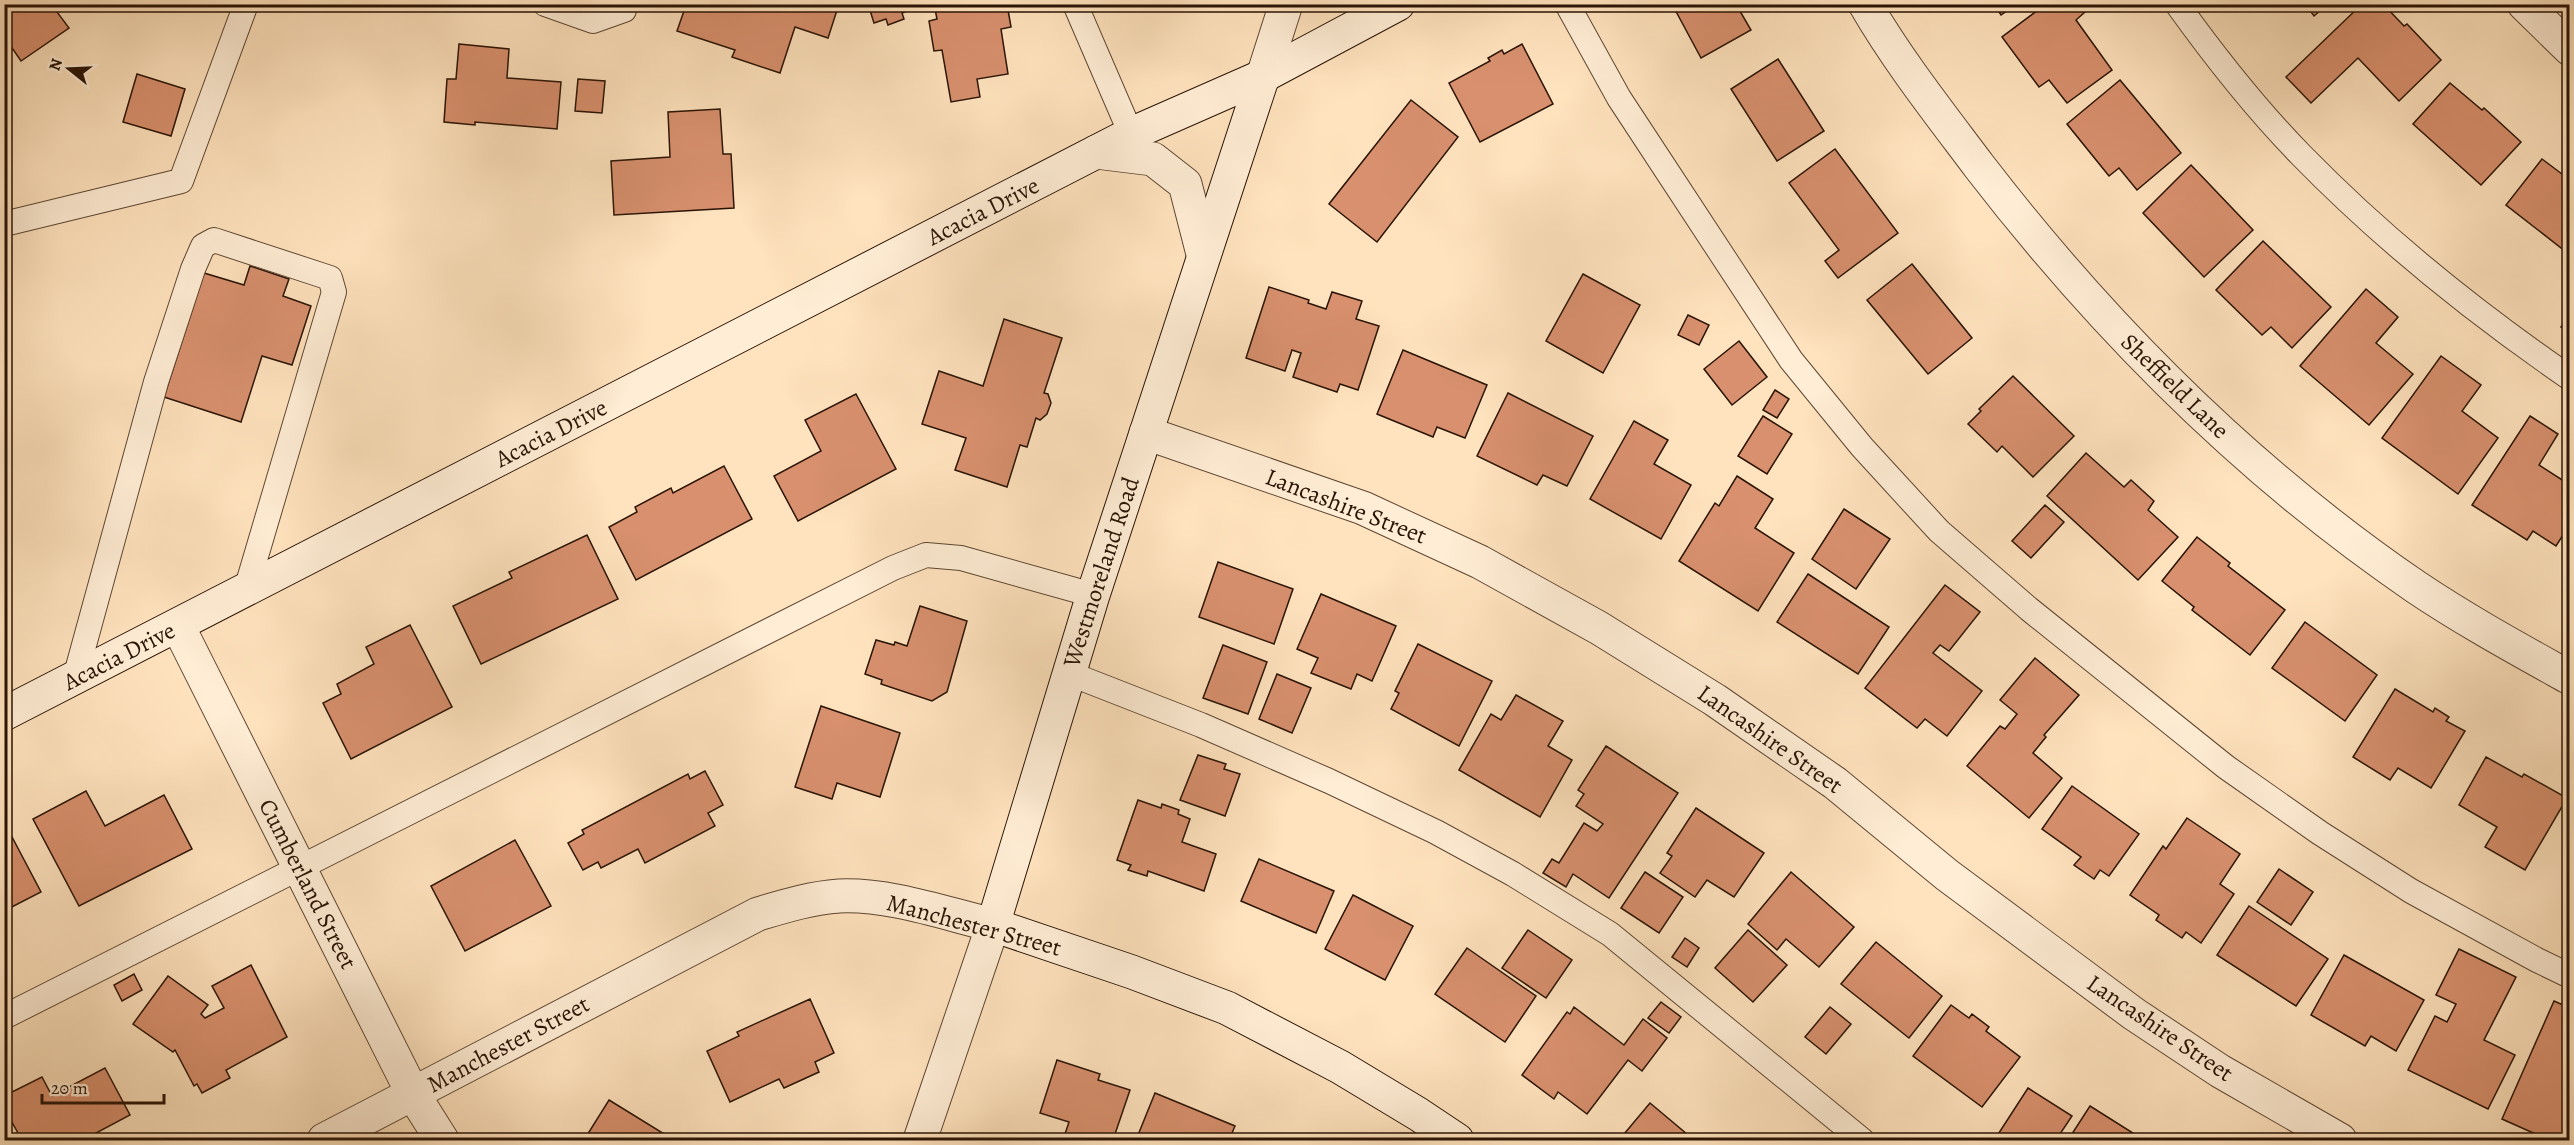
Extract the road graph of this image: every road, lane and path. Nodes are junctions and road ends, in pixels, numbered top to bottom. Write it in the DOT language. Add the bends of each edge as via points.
graph roads {
  1 [pos="246,4"];
  2 [pos="545,4"];
  3 [pos="626,4"];
  4 [pos="1075,4"];
  5 [pos="1286,4"];
  6 [pos="1398,4"];
  7 [pos="1567,4"];
  8 [pos="1865,4"];
  9 [pos="2177,4"];
  10 [pos="2524,4"];
  11 [pos="2570,49"];
  12 [pos="1263,76"];
  13 [pos="1131,134"];
  14 [pos="1096,152"];
  15 [pos="4,225"];
  16 [pos="1203,254"];
  17 [pos="2570,378"];
  18 [pos="1146,433"];
  19 [pos="246,590"];
  20 [pos="1093,594"];
  21 [pos="178,626"];
  22 [pos="1068,673"];
  23 [pos="75,678"];
  24 [pos="2570,678"];
  25 [pos="4,714"];
  26 [pos="300,868"];
  27 [pos="993,925"];
  28 [pos="2570,975"];
  29 [pos="4,1017"];
  30 [pos="413,1094"];
  31 [pos="324,1140"];
  32 [pos="442,1140"];
  33 [pos="920,1140"];
  34 [pos="1457,1140"];
  35 [pos="1862,1140"];
  36 [pos="2340,1140"];
  1 -- 15 [label="lane" via="181,181"];
  2 -- 3 [label="lane" via="593,21 624,10"];
  4 -- 13 [label="lane"];
  5 -- 12 [label="street, Westmoreland Road"];
  6 -- 12 [label="street, Acacia Drive"];
  7 -- 28 [label="lane" via="1619,98 1791,360 1862,447 1939,531 2029,609 2226,767 2411,891"];
  8 -- 24 [label="street, Sheffield Lane" via="1938,112 2061,269 2213,425 2295,496 2417,587"];
  9 -- 17 [label="lane" via="2216,57 2300,154 2403,252"];
  10 -- 11 [label="street"];
  12 -- 13 [label="street, Acacia Drive"];
  12 -- 16 [label="street, Westmoreland Road"];
  13 -- 14 [label="street, Acacia Drive"];
  14 -- 16 [label="street" via="1154,159 1185,184"];
  14 -- 19 [label="street, Acacia Drive"];
  16 -- 18 [label="street, Westmoreland Road"];
  18 -- 20 [label="street, Westmoreland Road"];
  18 -- 36 [label="street, Lancashire Street" via="1363,508 1480,562 1599,628 1715,700 1835,783 1947,875 2134,1014 2220,1071"];
  19 -- 21 [label="street, Acacia Drive"];
  19 -- 23 [label="lane" via="334,292 330,278 214,240 203,246 193,269 160,370"];
  20 -- 22 [label="street, Westmoreland Road"];
  20 -- 26 [label="lane" via="961,558 926,555 882,573"];
  21 -- 23 [label="street, Acacia Drive"];
  21 -- 26 [label="street, Cumberland Street"];
  22 -- 27 [label="street, Westmoreland Road"];
  22 -- 35 [label="lane" via="1329,781 1513,874 1610,934"];
  23 -- 25 [label="street, Acacia Drive"];
  26 -- 29 [label="lane"];
  26 -- 30 [label="street, Cumberland Street"];
  27 -- 30 [label="street, Manchester Street" via="883,898 840,896 801,901 758,914"];
  27 -- 33 [label="street, Westmoreland Road"];
  27 -- 34 [label="street, Manchester Street" via="1227,1008 1340,1067"];
  30 -- 31 [label="street, Manchester Street"];
  30 -- 32 [label="street, Cumberland Street"];
}
